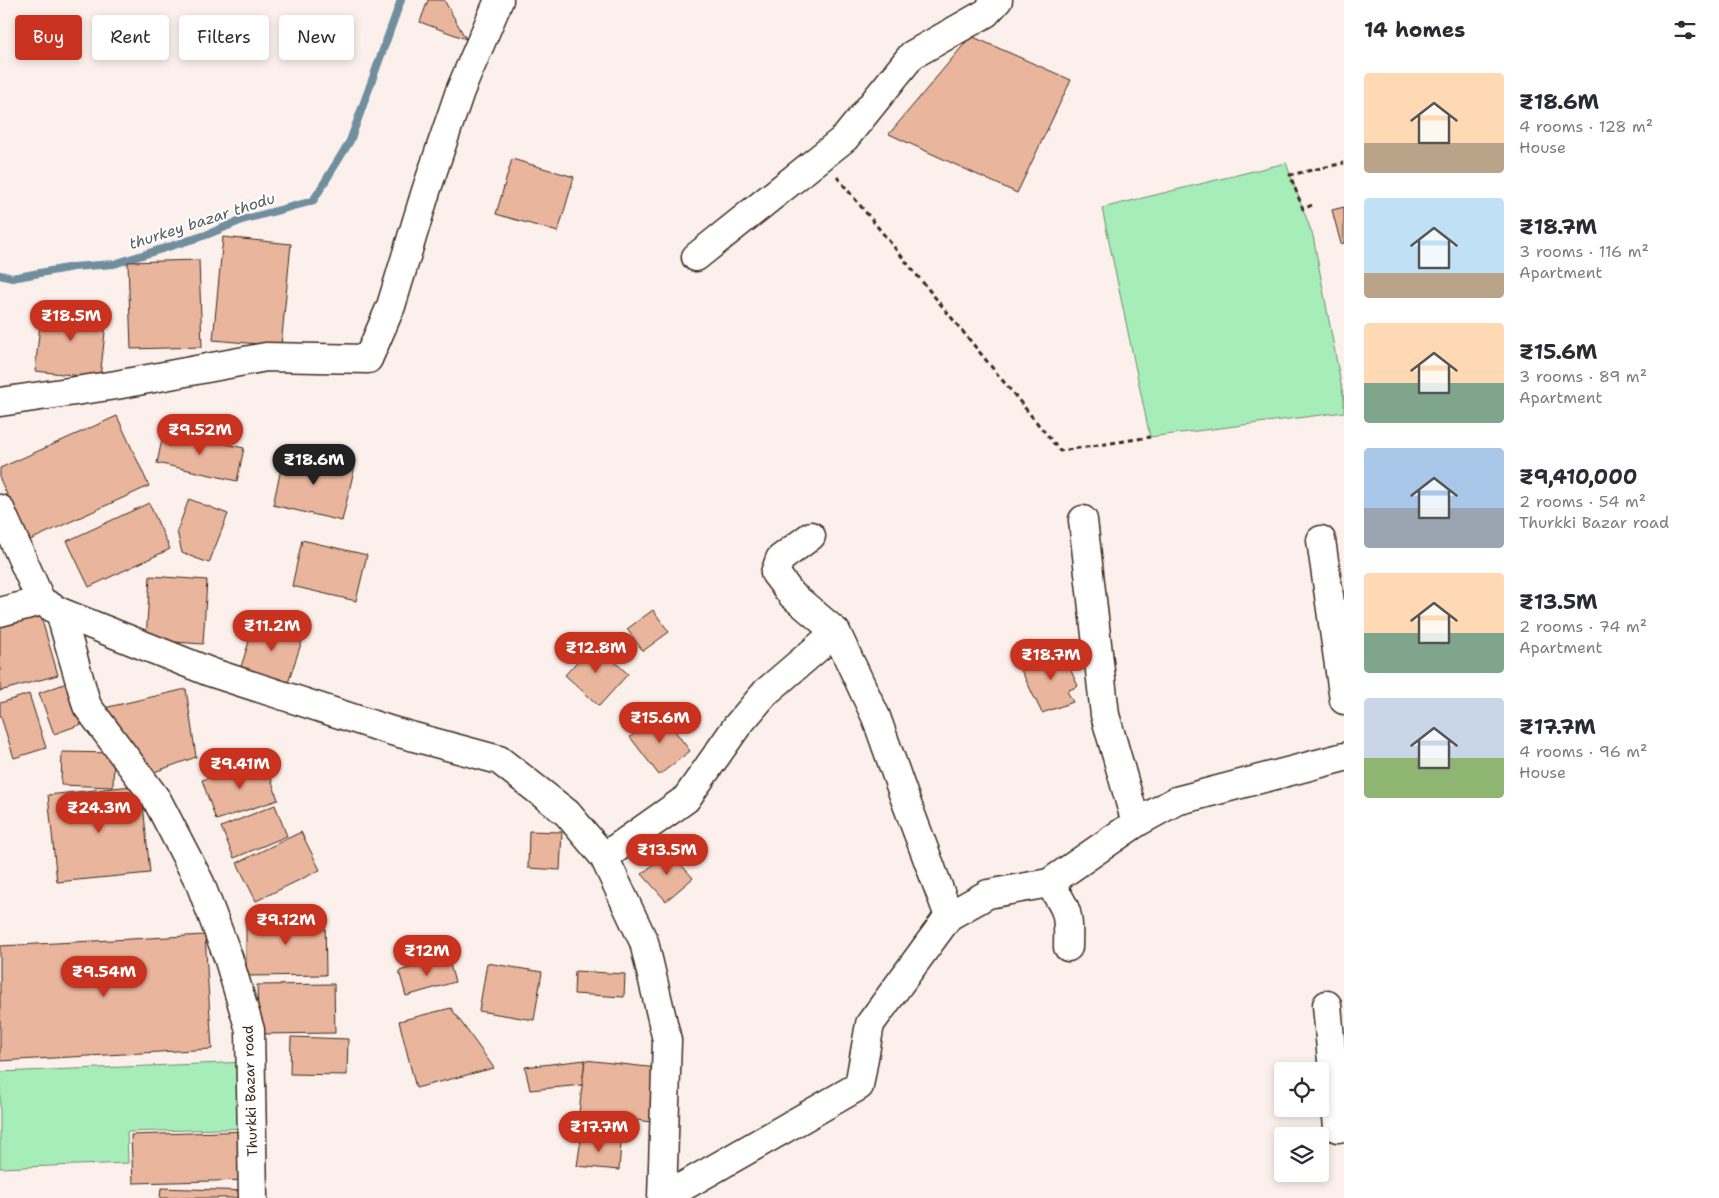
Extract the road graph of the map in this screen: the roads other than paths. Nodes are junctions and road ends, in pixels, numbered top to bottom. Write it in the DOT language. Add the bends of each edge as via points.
graph roads {
  1 [pos="499,0"];
  2 [pos="998,0"];
  3 [pos="696,257"];
  4 [pos="0,402"];
  5 [pos="0,509"];
  6 [pos="1083,520"];
  7 [pos="812,536"];
  8 [pos="1321,540"];
  9 [pos="51,607"];
  10 [pos="0,612"];
  11 [pos="836,632"];
  12 [pos="1344,700"];
  13 [pos="1344,757"];
  14 [pos="1136,823"];
  15 [pos="604,858"];
  16 [pos="1049,883"];
  17 [pos="950,916"];
  18 [pos="1068,947"];
  19 [pos="1327,1005"];
  20 [pos="1344,1127"];
  21 [pos="253,1198"];
  22 [pos="663,1198"];
  1 -- 4 [label="street" via="460,91 426,190 392,306 368,359 266,357 116,385"];
  2 -- 3 [label="street" via="986,13 912,55 845,138"];
  5 -- 9 [label="street, Thurkki Bazar road"];
  6 -- 14 [label="street" via="1105,715"];
  7 -- 11 [label="street" via="780,559 775,573 792,594"];
  8 -- 12 [label="street"];
  9 -- 10 [label="street"];
  9 -- 15 [label="street" via="210,672 392,731 499,760 567,813"];
  9 -- 21 [label="street, Thurkki Bazar road" via="87,706 157,800 200,884 228,957 250,1030"];
  11 -- 15 [label="street" via="766,692 737,726 686,799"];
  11 -- 17 [label="street" via="876,716"];
  13 -- 14 [label="street" via="1176,801"];
  14 -- 16 [label="street"];
  15 -- 22 [label="street" via="644,942 667,1040"];
  16 -- 17 [label="street" via="988,894"];
  16 -- 18 [label="street" via="1064,906 1069,922"];
  17 -- 22 [label="street" via="870,1024 859,1086"];
  19 -- 20 [label="street" via="1338,1128"];
}
